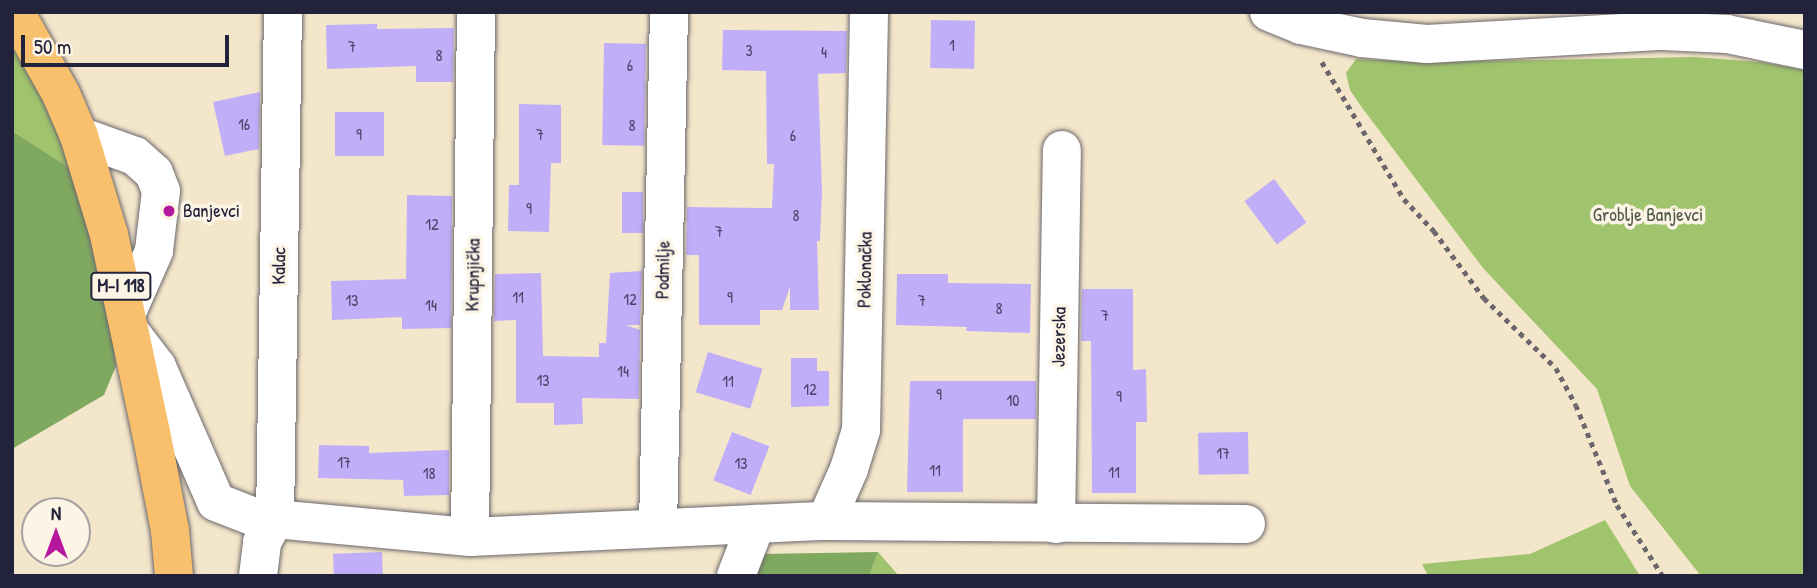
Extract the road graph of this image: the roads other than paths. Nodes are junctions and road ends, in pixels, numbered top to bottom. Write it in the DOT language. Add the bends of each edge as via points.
graph roads {
  1 [pos="15,12"];
  2 [pos="283,12"];
  3 [pos="476,12"];
  4 [pos="669,12"];
  5 [pos="869,12"];
  6 [pos="1285,19"];
  7 [pos="1805,50"];
  8 [pos="79,136"];
  9 [pos="1062,150"];
  10 [pos="129,323"];
  11 [pos="274,521"];
  12 [pos="826,521"];
  13 [pos="1056,523"];
  14 [pos="756,524"];
  15 [pos="1246,524"];
  16 [pos="658,528"];
  17 [pos="470,537"];
  18 [pos="174,576"];
  19 [pos="258,576"];
  20 [pos="736,576"];
  1 -- 8 [label="main road, M-I 118"];
  2 -- 11 [label="street, Kalac"];
  3 -- 17 [label="street, Krupnjička"];
  4 -- 16 [label="street, Podmilje"];
  5 -- 12 [label="street, Poklonačka" via="861,430"];
  6 -- 7 [label="street" via="1362,38 1427,44 1663,32 1727,34"];
  8 -- 10 [label="main road, M-I 118"];
  8 -- 10 [label="street" via="135,156 154,173 162,191 154,251"];
  9 -- 13 [label="street, Jezerska"];
  10 -- 11 [label="street" via="157,367 216,502"];
  10 -- 18 [label="main road, M-I 118" via="170,531"];
  11 -- 17 [label="street"];
  11 -- 19 [label="street, Kalac" via="262,542"];
  12 -- 13 [label="street"];
  12 -- 14 [label="street"];
  13 -- 15 [label="street"];
  14 -- 16 [label="street"];
  14 -- 20 [label="street"];
  16 -- 17 [label="street"];
}
